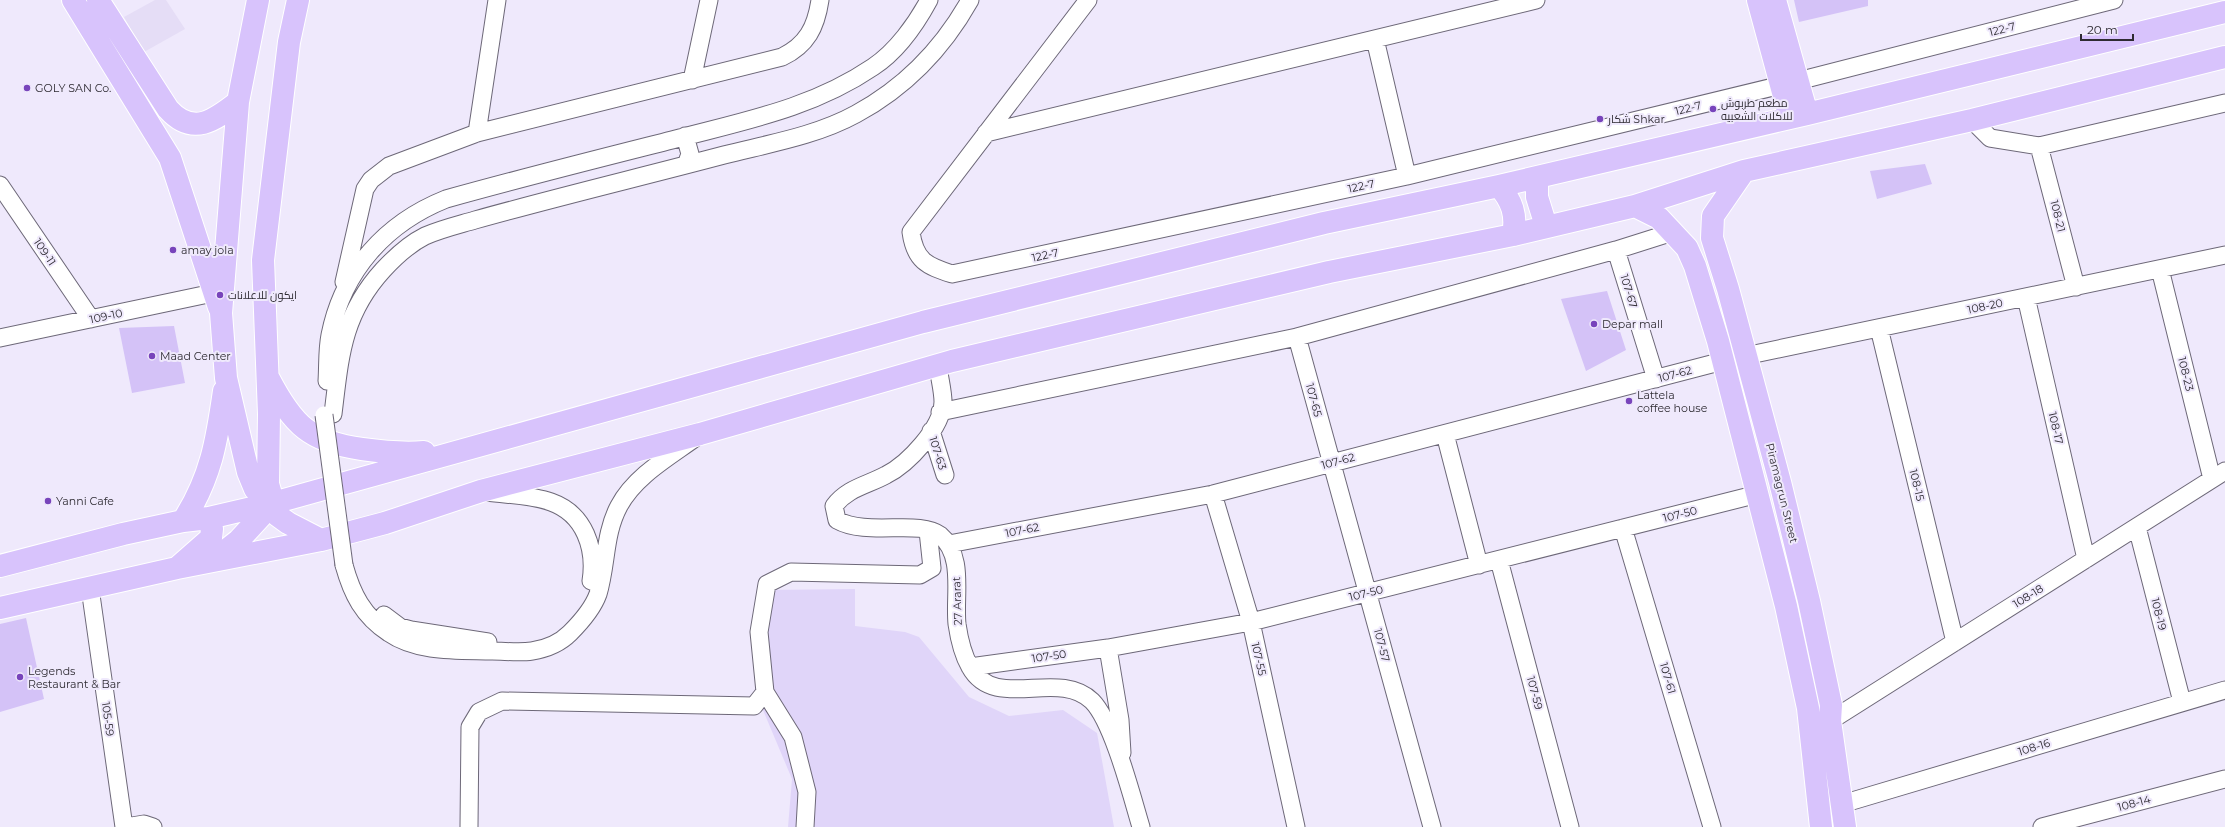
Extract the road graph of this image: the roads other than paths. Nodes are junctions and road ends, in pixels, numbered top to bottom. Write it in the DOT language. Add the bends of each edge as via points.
graph roads {
  1 [pos="73,0"];
  2 [pos="98,0"];
  3 [pos="258,0"];
  4 [pos="298,0"];
  5 [pos="497,0"];
  6 [pos="709,0"];
  7 [pos="820,0"];
  8 [pos="929,0"];
  9 [pos="970,0"];
  10 [pos="1088,0"];
  11 [pos="1536,0"];
  12 [pos="1758,0"];
  13 [pos="1775,0"];
  14 [pos="2114,0"];
  15 [pos="1479,7"];
  16 [pos="2225,12"];
  17 [pos="1375,39"];
  18 [pos="2225,57"];
  19 [pos="692,80"];
  20 [pos="1789,83"];
  21 [pos="238,102"];
  22 [pos="2225,103"];
  23 [pos="1799,116"];
  24 [pos="1972,120"];
  25 [pos="744,122"];
  26 [pos="184,123"];
  27 [pos="477,133"];
  28 [pos="986,133"];
  29 [pos="685,136"];
  30 [pos="161,142"];
  31 [pos="2040,146"];
  32 [pos="747,149"];
  33 [pos="686,165"];
  34 [pos="1744,171"];
  35 [pos="1408,176"];
  36 [pos="1537,177"];
  37 [pos="0,184"];
  38 [pos="1499,186"];
  39 [pos="1634,206"];
  40 [pos="1546,226"];
  41 [pos="1673,232"];
  42 [pos="1513,235"];
  43 [pos="1616,250"];
  44 [pos="2225,255"];
  45 [pos="2160,269"];
  46 [pos="2076,287"];
  47 [pos="213,293"];
  48 [pos="2026,297"];
  49 [pos="338,307"];
  50 [pos="221,313"];
  51 [pos="91,319"];
  52 [pos="1879,328"];
  53 [pos="1297,337"];
  54 [pos="0,338"];
  55 [pos="1745,356"];
  56 [pos="1723,361"];
  57 [pos="938,365"];
  58 [pos="267,376"];
  59 [pos="226,378"];
  60 [pos="1656,379"];
  61 [pos="940,412"];
  62 [pos="329,414"];
  63 [pos="931,431"];
  64 [pos="700,434"];
  65 [pos="1445,434"];
  66 [pos="471,448"];
  67 [pos="1332,463"];
  68 [pos="945,475"];
  69 [pos="2218,475"];
  70 [pos="481,490"];
  71 [pos="1213,494"];
  72 [pos="1758,494"];
  73 [pos="273,503"];
  74 [pos="208,518"];
  75 [pos="183,521"];
  76 [pos="2137,527"];
  77 [pos="1623,528"];
  78 [pos="928,531"];
  79 [pos="321,540"];
  80 [pos="949,544"];
  81 [pos="2086,559"];
  82 [pos="1499,560"];
  83 [pos="211,562"];
  84 [pos="349,564"];
  85 [pos="1479,565"];
  86 [pos="0,566"];
  87 [pos="177,568"];
  88 [pos="90,588"];
  89 [pos="1368,593"];
  90 [pos="0,608"];
  91 [pos="1251,622"];
  92 [pos="1955,642"];
  93 [pos="1108,648"];
  94 [pos="970,667"];
  95 [pos="2225,690"];
  96 [pos="766,692"];
  97 [pos="2182,702"];
  98 [pos="1830,721"];
  99 [pos="1121,763"];
  100 [pos="2225,779"];
  101 [pos="1842,804"];
  102 [pos="125,827"];
  103 [pos="153,827"];
  104 [pos="469,827"];
  105 [pos="805,827"];
  106 [pos="1141,827"];
  107 [pos="1296,827"];
  108 [pos="1432,827"];
  109 [pos="1570,827"];
  110 [pos="1712,827"];
  111 [pos="1821,827"];
  112 [pos="1845,827"];
  113 [pos="2042,827"];
  1 -- 30 [label="main road"];
  2 -- 26 [label="main road" via="168,110"];
  3 -- 21 [label="main road"];
  4 -- 58 [label="main road" via="289,42 263,260"];
  5 -- 27 [label="street"];
  6 -- 19 [label="street"];
  7 -- 19 [label="street" via="812,32 794,51 782,57"];
  8 -- 25 [label="street" via="902,39 875,66 844,85 806,103"];
  9 -- 32 [label="street" via="954,26 925,61 896,87 868,107 835,124"];
  10 -- 28 [label="street, 122-7"];
  11 -- 15 [label="street"];
  12 -- 20 [label="main road"];
  13 -- 20 [label="main road"];
  14 -- 20 [label="street, 122-7"];
  15 -- 17 [label="street"];
  16 -- 23 [label="main road"];
  17 -- 28 [label="street"];
  17 -- 35 [label="street"];
  18 -- 24 [label="main road"];
  19 -- 27 [label="street"];
  20 -- 23 [label="main road"];
  20 -- 35 [label="street, 122-7"];
  21 -- 26 [label="main road" via="214,120 196,124"];
  21 -- 50 [label="main road"];
  22 -- 31 [label="street"];
  23 -- 36 [label="main road"];
  24 -- 31 [label="street" via="1990,138"];
  24 -- 34 [label="main road"];
  25 -- 29 [label="street"];
  25 -- 32 [label="street" via="741,133"];
  26 -- 30 [label="main road" via="174,138"];
  27 -- 49 [label="street" via="389,166 371,180 362,200"];
  28 -- 35 [label="street, 122-7" via="911,232 917,254 925,264 952,274"];
  29 -- 33 [label="street" via="690,154"];
  29 -- 49 [label="street" via="446,199 420,210 391,230 370,250 354,271"];
  30 -- 47 [label="main road" via="176,171"];
  31 -- 46 [label="street, 108-21"];
  32 -- 33 [label="street"];
  33 -- 62 [label="street" via="456,225 410,245 376,278 353,311 343,343"];
  34 -- 39 [label="main road"];
  34 -- 55 [label="main road, Piramagrun Street" via="1713,216 1712,238"];
  36 -- 38 [label="main road"];
  36 -- 40 [label="main road" via="1538,202"];
  37 -- 51 [label="street, 109-11"];
  38 -- 42 [label="main road" via="1513,208"];
  38 -- 66 [label="main road" via="1324,223 924,322"];
  39 -- 40 [label="main road"];
  39 -- 41 [label="main road" via="1659,218"];
  40 -- 42 [label="main road"];
  41 -- 43 [label="street"];
  41 -- 56 [label="main road" via="1686,248 1695,266"];
  42 -- 57 [label="main road" via="1329,272"];
  43 -- 53 [label="street"];
  43 -- 60 [label="street, 107-67"];
  44 -- 45 [label="street, 108-20"];
  45 -- 46 [label="street, 108-20"];
  45 -- 69 [label="street, 108-23"];
  46 -- 48 [label="street, 108-20"];
  47 -- 50 [label="main road"];
  47 -- 51 [label="street, 109-10"];
  48 -- 52 [label="street, 108-20"];
  48 -- 81 [label="street, 108-17"];
  49 -- 62 [label="street" via="330,335"];
  50 -- 59 [label="main road"];
  51 -- 54 [label="street, 109-10"];
  52 -- 55 [label="street, 108-20"];
  52 -- 92 [label="street, 108-15"];
  53 -- 61 [label="street"];
  53 -- 67 [label="street, 107-65"];
  55 -- 98 [label="main road, Piramagrun Street" via="1780,482 1809,601 1831,704"];
  56 -- 60 [label="street, 107-62"];
  56 -- 72 [label="main road"];
  57 -- 61 [label="street" via="943,403"];
  57 -- 64 [label="main road"];
  58 -- 66 [label="main road" via="287,411 303,427 322,440 350,448 396,454"];
  58 -- 73 [label="main road" via="268,484"];
  59 -- 73 [label="main road" via="248,472 255,489"];
  59 -- 75 [label="main road" via="215,452 203,488"];
  60 -- 65 [label="street, 107-62"];
  61 -- 63 [label="street"];
  62 -- 84 [label="street"];
  63 -- 68 [label="street, 107-63"];
  63 -- 78 [label="street" via="924,442 887,474 840,497 834,506 837,520 848,527 919,528"];
  64 -- 70 [label="main road"];
  64 -- 84 [label="street" via="645,476 627,494 615,514 608,536 598,595 570,632 546,647 524,652 437,649 399,639 380,627 363,611 351,590"];
  65 -- 67 [label="street, 107-62"];
  65 -- 85 [label="street"];
  66 -- 73 [label="main road"];
  67 -- 71 [label="street, 107-62"];
  67 -- 89 [label="street, 107-57"];
  69 -- 76 [label="street, 108-18"];
  70 -- 79 [label="main road" via="385,523"];
  70 -- 84 [label="street" via="551,502 570,514 586,534 592,554 590,584 582,605 560,629 531,640 501,642 424,633 400,627 382,614 366,596"];
  71 -- 80 [label="street, 107-62"];
  71 -- 91 [label="street, 107-55"];
  72 -- 77 [label="street, 107-50"];
  72 -- 111 [label="main road" via="1808,708"];
  73 -- 74 [label="main road"];
  73 -- 79 [label="main road" via="277,515"];
  73 -- 83 [label="main road" via="239,540"];
  74 -- 75 [label="main road"];
  74 -- 87 [label="main road" via="212,529 211,538"];
  75 -- 86 [label="main road"];
  76 -- 81 [label="street, 108-18"];
  76 -- 97 [label="street, 108-19"];
  77 -- 82 [label="street, 107-50"];
  77 -- 110 [label="street, 107-61"];
  78 -- 80 [label="street" via="938,534"];
  78 -- 96 [label="street" via="932,568 920,575 791,572 767,584 759,632"];
  79 -- 83 [label="main road"];
  80 -- 94 [label="street, 27 Ararat" via="957,573 957,623"];
  81 -- 92 [label="street, 108-18"];
  82 -- 85 [label="street, 107-50"];
  82 -- 109 [label="street, 107-59"];
  83 -- 87 [label="main road"];
  85 -- 89 [label="street, 107-50"];
  87 -- 88 [label="main road"];
  88 -- 90 [label="main road"];
  88 -- 102 [label="street, 105-59"];
  89 -- 91 [label="street, 107-50"];
  89 -- 108 [label="street, 107-57"];
  91 -- 93 [label="street, 107-50"];
  91 -- 107 [label="street, 107-55"];
  92 -- 98 [label="street, 108-18"];
  93 -- 94 [label="street, 107-50"];
  93 -- 99 [label="street" via="1120,720"];
  94 -- 99 [label="street, 27 Ararat" via="979,679 998,688 1063,687 1085,696 1100,712"];
  95 -- 97 [label="street, 108-16"];
  96 -- 104 [label="street" via="754,706 502,701 479,712 470,727"];
  96 -- 105 [label="street" via="792,736 807,792"];
  97 -- 101 [label="street, 108-16"];
  98 -- 101 [label="main road, Piramagrun Street"];
  99 -- 106 [label="street, 27 Ararat"];
  100 -- 113 [label="street, 108-14"];
  101 -- 112 [label="main road, Piramagrun Street"];
  102 -- 103 [label="street, 105-59" via="144,824"];
}
